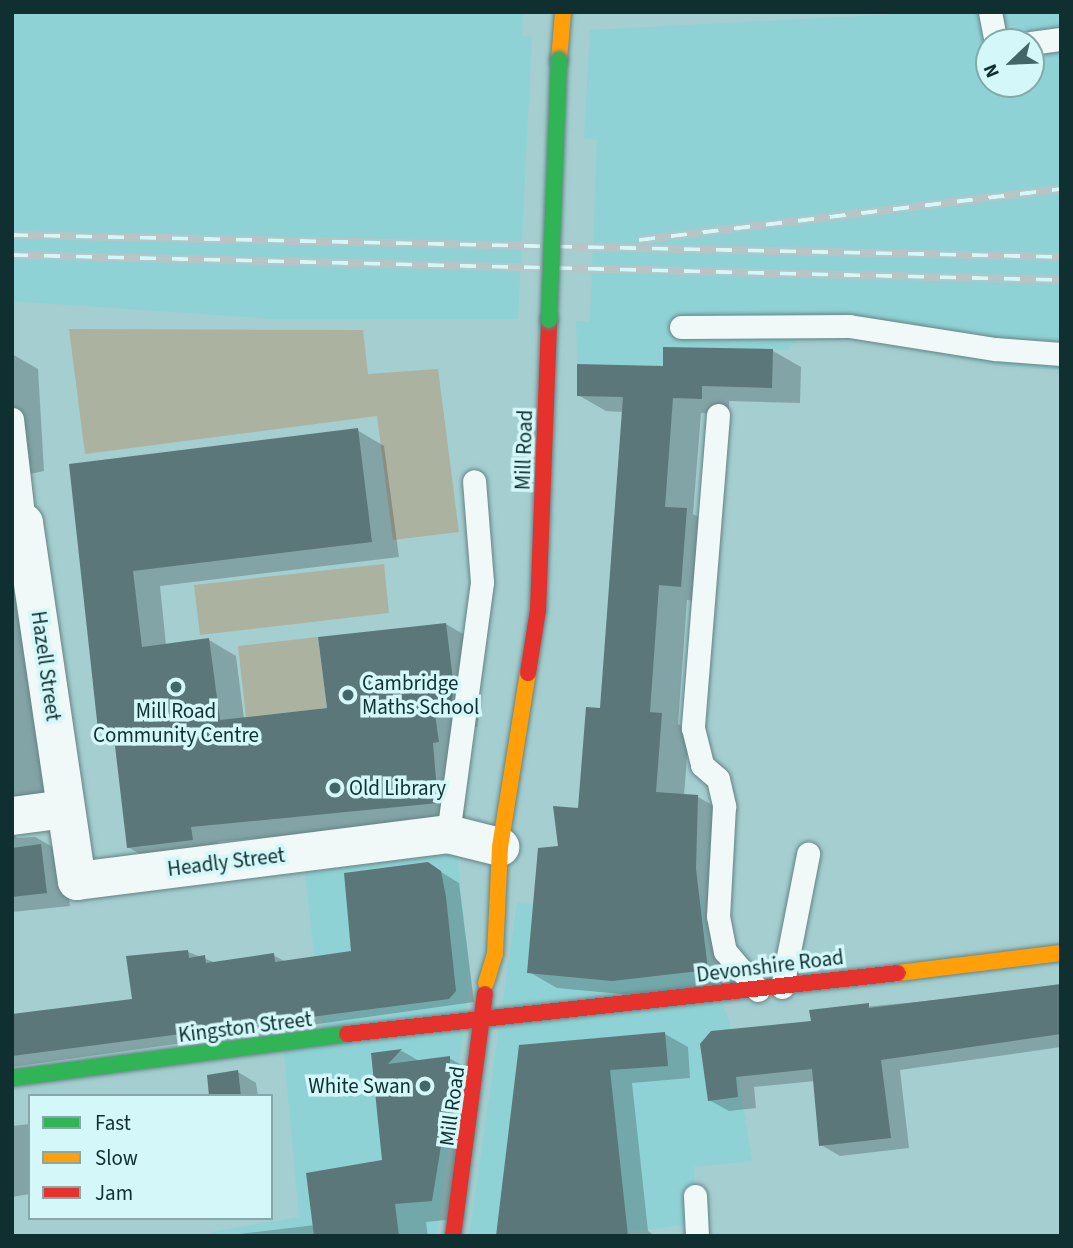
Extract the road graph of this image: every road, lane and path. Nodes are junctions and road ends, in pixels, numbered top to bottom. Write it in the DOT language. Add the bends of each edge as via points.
graph roads {
  1 [pos="563,12"];
  2 [pos="681,327"];
  3 [pos="1061,354"];
  4 [pos="718,415"];
  5 [pos="12,419"];
  6 [pos="474,481"];
  7 [pos="18,523"];
  8 [pos="65,809"];
  9 [pos="12,816"];
  10 [pos="448,834"];
  11 [pos="500,847"];
  12 [pos="808,855"];
  13 [pos="1061,953"];
  14 [pos="782,986"];
  15 [pos="758,990"];
  16 [pos="484,1018"];
  17 [pos="12,1078"];
  18 [pos="695,1196"];
  19 [pos="453,1236"];
  20 [pos="697,1236"];
  1 -- 11 [label="street, Mill Road, bridge" via="538,610"];
  2 -- 3 [label="lane" via="849,326 995,349"];
  4 -- 15 [label="lane" via="693,728 702,765 719,779 724,806 718,916 725,951"];
  5 -- 7 [label="lane"];
  6 -- 10 [label="lane" via="482,582"];
  7 -- 8 [label="street, Hazell Street"];
  8 -- 9 [label="street"];
  8 -- 10 [label="street, Headly Street" via="76,881"];
  10 -- 11 [label="street, Headly Street"];
  11 -- 16 [label="street, Mill Road" via="495,954 486,983"];
  12 -- 14 [label="lane"];
  13 -- 14 [label="street, Devonshire Road"];
  14 -- 15 [label="street, Devonshire Road"];
  15 -- 16 [label="street, Devonshire Road"];
  16 -- 17 [label="street, Kingston Street"];
  16 -- 19 [label="street, Mill Road"];
  18 -- 20 [label="lane"];
}
